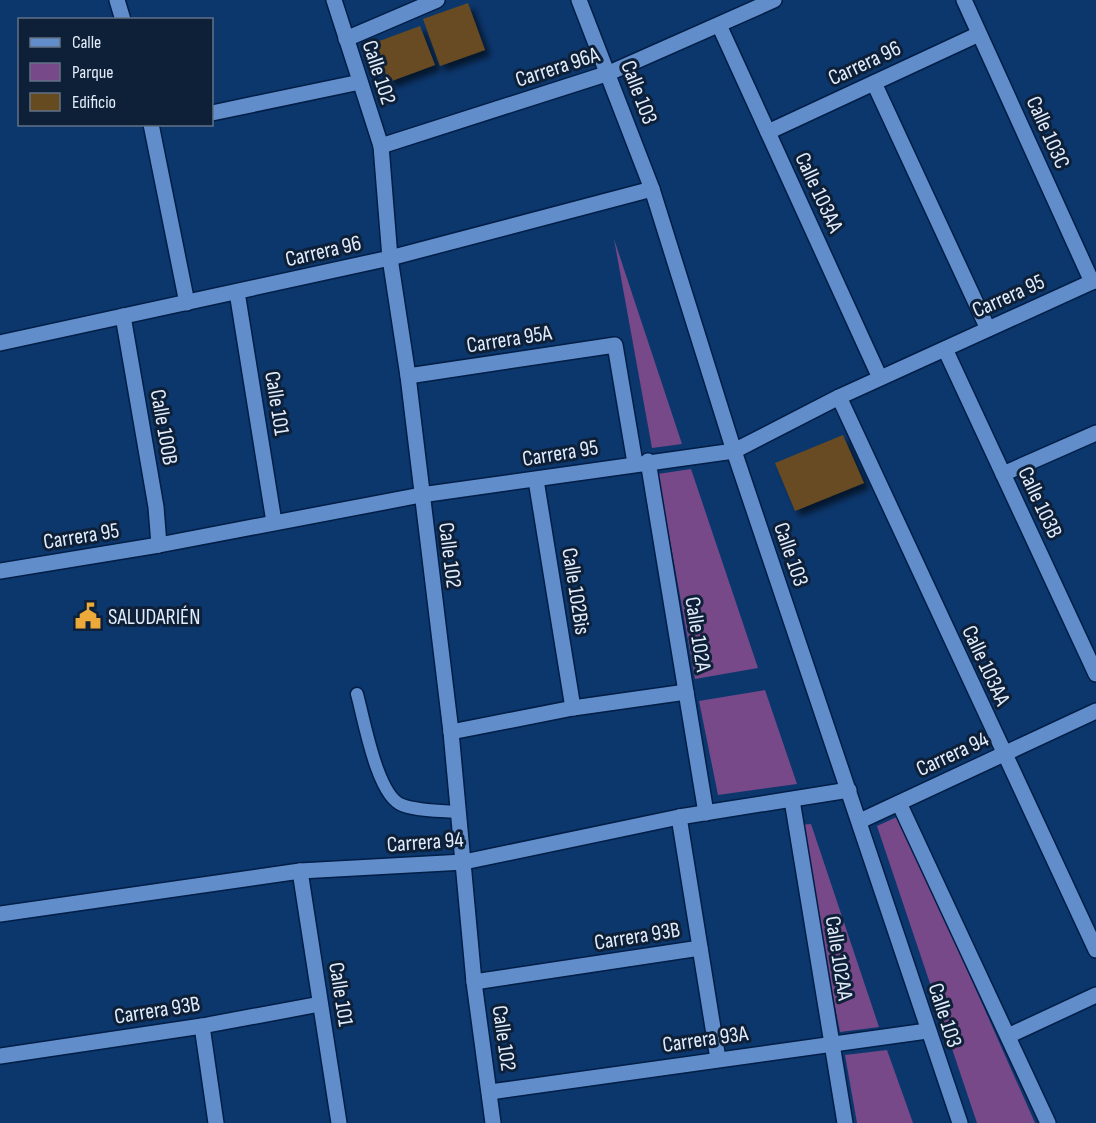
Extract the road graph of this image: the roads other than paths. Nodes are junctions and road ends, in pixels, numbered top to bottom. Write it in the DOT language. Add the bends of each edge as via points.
graph roads {
  1 [pos="117,0"];
  2 [pos="334,0"];
  3 [pos="437,0"];
  4 [pos="579,0"];
  5 [pos="774,0"];
  6 [pos="964,0"];
  7 [pos="122,18"];
  8 [pos="719,25"];
  9 [pos="980,33"];
  10 [pos="346,39"];
  11 [pos="609,73"];
  12 [pos="360,82"];
  13 [pos="874,83"];
  14 [pos="213,113"];
  15 [pos="152,126"];
  16 [pos="768,132"];
  17 [pos="381,146"];
  18 [pos="652,189"];
  19 [pos="390,258"];
  20 [pos="1094,281"];
  21 [pos="237,292"];
  22 [pos="187,303"];
  23 [pos="123,316"];
  24 [pos="988,329"];
  25 [pos="0,343"];
  26 [pos="615,345"];
  27 [pos="945,349"];
  28 [pos="408,376"];
  29 [pos="880,378"];
  30 [pos="839,397"];
  31 [pos="1096,433"];
  32 [pos="734,451"];
  33 [pos="641,462"];
  34 [pos="1003,474"];
  35 [pos="536,480"];
  36 [pos="421,495"];
  37 [pos="274,522"];
  38 [pos="159,545"];
  39 [pos="0,571"];
  40 [pos="1096,674"];
  41 [pos="686,692"];
  42 [pos="357,694"];
  43 [pos="573,708"];
  44 [pos="1096,711"];
  45 [pos="451,732"];
  46 [pos="1004,754"];
  47 [pos="849,790"];
  48 [pos="792,800"];
  49 [pos="899,803"];
  50 [pos="458,812"];
  51 [pos="706,813"];
  52 [pos="679,817"];
  53 [pos="860,821"];
  54 [pos="464,862"];
  55 [pos="300,871"];
  56 [pos="0,914"];
  57 [pos="700,948"];
  58 [pos="1096,950"];
  59 [pos="474,982"];
  60 [pos="1096,995"];
  61 [pos="320,1004"];
  62 [pos="202,1026"];
  63 [pos="927,1031"];
  64 [pos="1008,1036"];
  65 [pos="830,1043"];
  66 [pos="0,1056"];
  67 [pos="718,1059"];
  68 [pos="490,1092"];
  69 [pos="216,1123"];
  70 [pos="339,1123"];
  71 [pos="493,1123"];
  72 [pos="845,1123"];
  73 [pos="960,1123"];
  74 [pos="1048,1123"];
  1 -- 7 [label="street"];
  2 -- 10 [label="street, Calle 102"];
  3 -- 10 [label="street"];
  4 -- 11 [label="street, Calle 103"];
  5 -- 8 [label="street, Carrera 96A"];
  6 -- 9 [label="street, Calle 103C"];
  8 -- 11 [label="street, Carrera 96A"];
  8 -- 16 [label="street, Calle 103AA"];
  9 -- 13 [label="street, Carrera 96"];
  9 -- 20 [label="street, Calle 103C"];
  10 -- 12 [label="street, Calle 102"];
  11 -- 17 [label="street, Carrera 96A"];
  11 -- 18 [label="street, Calle 103"];
  12 -- 14 [label="street"];
  12 -- 17 [label="street, Calle 102"];
  13 -- 16 [label="street, Carrera 96"];
  13 -- 24 [label="street"];
  15 -- 22 [label="street"];
  16 -- 29 [label="street, Calle 103AA"];
  17 -- 19 [label="street, Calle 102"];
  18 -- 19 [label="street, Carrera 96"];
  18 -- 32 [label="street, Calle 103"];
  19 -- 21 [label="street, Carrera 96"];
  19 -- 28 [label="street, Calle 102"];
  20 -- 24 [label="street, Carrera 95"];
  21 -- 22 [label="street, Carrera 96"];
  21 -- 37 [label="street, Calle 101"];
  22 -- 23 [label="street, Carrera 96"];
  23 -- 25 [label="street, Carrera 96"];
  23 -- 38 [label="street, Calle 100B"];
  24 -- 27 [label="street, Carrera 95"];
  26 -- 28 [label="street, Carrera 95A"];
  26 -- 33 [label="street, Calle 102A"];
  27 -- 29 [label="street, Carrera 95"];
  27 -- 34 [label="street, Calle 103B"];
  28 -- 36 [label="street, Calle 102"];
  29 -- 30 [label="street, Carrera 95"];
  30 -- 32 [label="street, Carrera 95"];
  30 -- 46 [label="street, Calle 103AA"];
  31 -- 34 [label="street"];
  32 -- 33 [label="street, Carrera 95"];
  32 -- 47 [label="street, Calle 103"];
  33 -- 35 [label="street, Carrera 95"];
  33 -- 41 [label="street, Calle 102A"];
  34 -- 40 [label="street, Calle 103B"];
  35 -- 36 [label="street, Carrera 95"];
  35 -- 43 [label="street, Calle 102Bis"];
  36 -- 37 [label="street, Carrera 95"];
  36 -- 45 [label="street, Calle 102"];
  37 -- 38 [label="street, Carrera 95"];
  38 -- 39 [label="street, Carrera 95"];
  41 -- 43 [label="street"];
  41 -- 51 [label="street, Calle 102A"];
  42 -- 50 [label="lane" via="383,784 392,799 401,805"];
  43 -- 45 [label="street"];
  44 -- 46 [label="street, Carrera 94"];
  45 -- 50 [label="street, Calle 102"];
  46 -- 49 [label="street, Carrera 94"];
  46 -- 58 [label="street, Calle 103AA"];
  47 -- 48 [label="street, Carrera 94"];
  47 -- 53 [label="street, Calle 103"];
  48 -- 51 [label="street, Carrera 94"];
  48 -- 65 [label="street, Calle 102AA"];
  49 -- 53 [label="street, Carrera 94"];
  49 -- 64 [label="street, Calle 103"];
  50 -- 54 [label="street, Calle 102"];
  51 -- 52 [label="street, Carrera 94"];
  52 -- 54 [label="street, Carrera 94"];
  52 -- 57 [label="street"];
  53 -- 63 [label="street, Calle 103"];
  54 -- 55 [label="street, Carrera 94"];
  54 -- 59 [label="street, Calle 102"];
  55 -- 56 [label="street, Carrera 94"];
  55 -- 61 [label="street, Calle 101"];
  57 -- 59 [label="street, Carrera 93B"];
  57 -- 67 [label="street"];
  59 -- 68 [label="street, Calle 102"];
  60 -- 64 [label="street"];
  61 -- 62 [label="street, Carrera 93B"];
  61 -- 70 [label="street, Calle 101"];
  62 -- 66 [label="street, Carrera 93B"];
  62 -- 69 [label="street"];
  63 -- 65 [label="street, Carrera 93A"];
  63 -- 73 [label="street, Calle 103"];
  64 -- 74 [label="street, Calle 103"];
  65 -- 67 [label="street, Carrera 93A"];
  65 -- 72 [label="street, Calle 102AA"];
  67 -- 68 [label="street, Carrera 93A"];
  68 -- 71 [label="street, Calle 102"];
}
